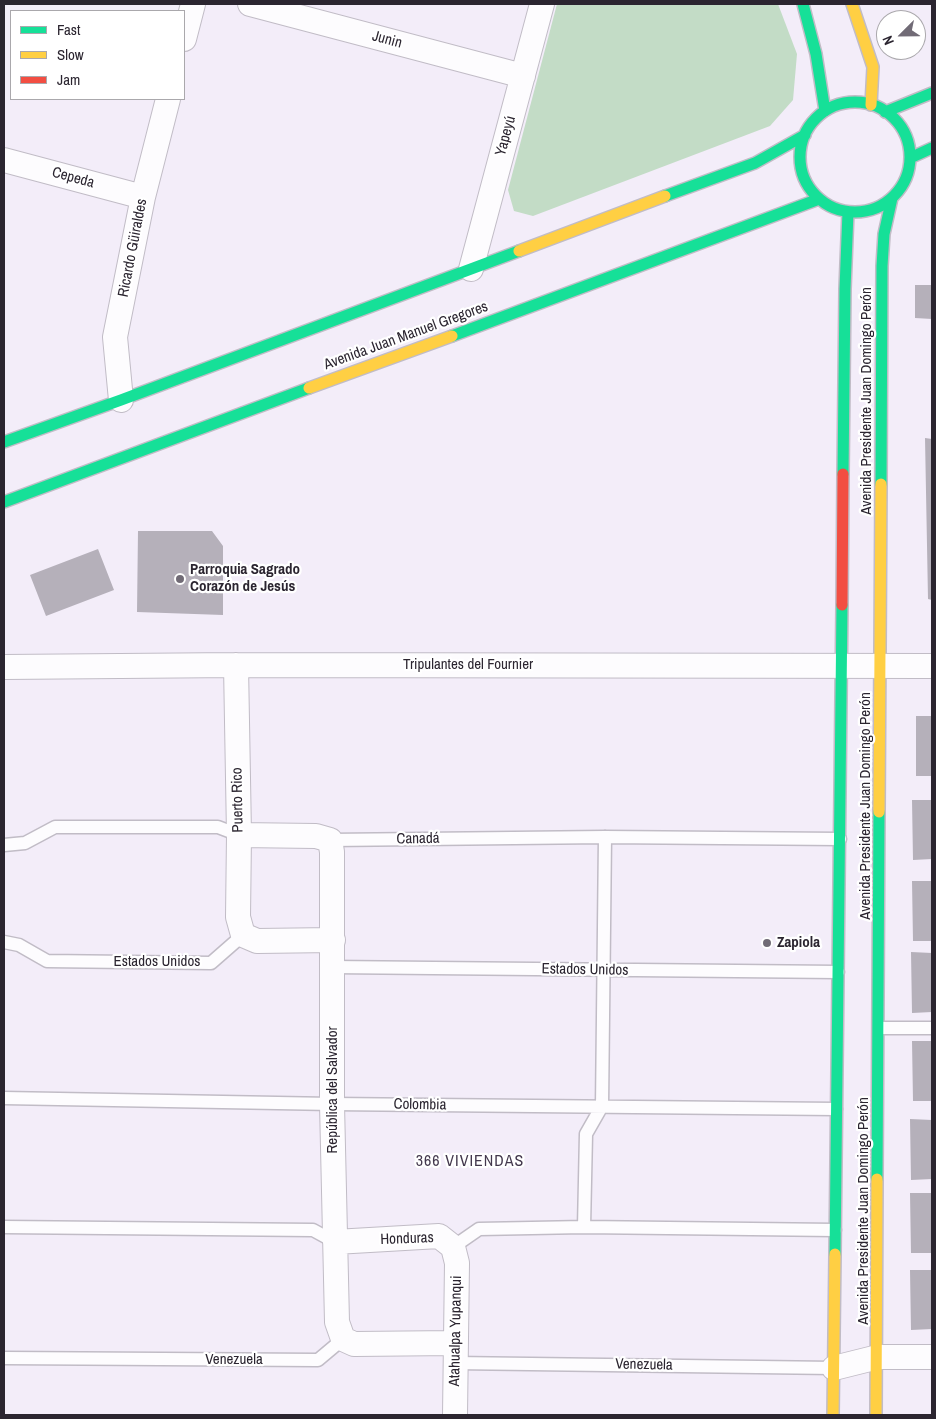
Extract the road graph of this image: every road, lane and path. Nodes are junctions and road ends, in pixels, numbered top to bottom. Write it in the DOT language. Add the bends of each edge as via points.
graph roads {
  1 [pos="193,4"];
  2 [pos="250,4"];
  3 [pos="542,4"];
  4 [pos="802,4"];
  5 [pos="852,4"];
  6 [pos="185,34"];
  7 [pos="523,76"];
  8 [pos="932,93"];
  9 [pos="168,100"];
  10 [pos="871,105"];
  11 [pos="825,111"];
  12 [pos="885,112"];
  13 [pos="804,135"];
  14 [pos="932,148"];
  15 [pos="910,158"];
  16 [pos="4,160"];
  17 [pos="143,197"];
  18 [pos="892,198"];
  19 [pos="820,199"];
  20 [pos="848,212"];
  21 [pos="471,269"];
  22 [pos="121,400"];
  23 [pos="4,442"];
  24 [pos="4,502"];
  25 [pos="236,665"];
  26 [pos="881,665"];
  27 [pos="841,666"];
  28 [pos="932,666"];
  29 [pos="4,667"];
  30 [pos="239,835"];
  31 [pos="606,837"];
  32 [pos="840,839"];
  33 [pos="330,840"];
  34 [pos="4,844"];
  35 [pos="242,935"];
  36 [pos="333,940"];
  37 [pos="4,942"];
  38 [pos="332,967"];
  39 [pos="604,971"];
  40 [pos="838,972"];
  41 [pos="880,1028"];
  42 [pos="932,1028"];
  43 [pos="4,1098"];
  44 [pos="332,1104"];
  45 [pos="602,1106"];
  46 [pos="836,1109"];
  47 [pos="4,1227"];
  48 [pos="584,1227"];
  49 [pos="835,1230"];
  50 [pos="335,1242"];
  51 [pos="452,1247"];
  52 [pos="343,1339"];
  53 [pos="455,1353"];
  54 [pos="878,1357"];
  55 [pos="932,1357"];
  56 [pos="4,1358"];
  57 [pos="834,1368"];
  58 [pos="455,1415"];
  59 [pos="833,1415"];
  60 [pos="876,1415"];
  1 -- 6 [label="street"];
  2 -- 7 [label="street, Junin"];
  3 -- 7 [label="street, Yapeyú"];
  4 -- 11 [label="main road" via="816,54"];
  5 -- 10 [label="main road" via="873,67"];
  7 -- 21 [label="street, Yapeyú"];
  8 -- 12 [label="main road"];
  9 -- 17 [label="street, Ricardo Güiraldes"];
  10 -- 11 [label="main road" via="856,102"];
  10 -- 12 [label="main road"];
  11 -- 13 [label="main road"];
  12 -- 15 [label="main road" via="906,136"];
  13 -- 19 [label="main road" via="800,152 801,170 808,186"];
  13 -- 21 [label="main road" via="755,163"];
  14 -- 15 [label="main road"];
  15 -- 18 [label="main road" via="908,173"];
  16 -- 17 [label="street, Cepeda"];
  17 -- 22 [label="street, Ricardo Güiraldes" via="115,337"];
  18 -- 20 [label="main road" via="879,207"];
  18 -- 26 [label="main road, Avenida Presidente Juan Domingo Perón" via="884,234 882,266"];
  19 -- 20 [label="main road" via="833,208"];
  19 -- 24 [label="main road, Avenida Juan Manuel Gregores"];
  20 -- 27 [label="main road, Avenida Presidente Juan Domingo Perón"];
  21 -- 22 [label="main road"];
  22 -- 23 [label="main road"];
  25 -- 27 [label="street, Tripulantes del Fournier"];
  25 -- 29 [label="street, Tripulantes del Fournier"];
  25 -- 30 [label="street, Puerto Rico"];
  26 -- 27 [label="street, Tripulantes del Fournier"];
  26 -- 28 [label="street, Tripulantes del Fournier"];
  26 -- 41 [label="main road, Avenida Presidente Juan Domingo Perón"];
  27 -- 32 [label="main road, Avenida Presidente Juan Domingo Perón"];
  30 -- 33 [label="street, Canadá" via="316,836"];
  30 -- 34 [label="lane, Canadá" via="218,827 55,827 25,843"];
  30 -- 35 [label="street, Puerto Rico" via="238,917"];
  31 -- 32 [label="lane, Canadá"];
  31 -- 33 [label="lane, Canadá"];
  31 -- 39 [label="lane"];
  32 -- 40 [label="main road, Avenida Presidente Juan Domingo Perón"];
  33 -- 36 [label="street, República del Salvador"];
  35 -- 36 [label="street" via="257,941"];
  35 -- 37 [label="lane, Estados Unidos" via="210,963 47,961 19,945"];
  36 -- 38 [label="street, República del Salvador"];
  38 -- 39 [label="lane, Estados Unidos"];
  38 -- 44 [label="street, República del Salvador"];
  39 -- 40 [label="lane, Estados Unidos"];
  39 -- 45 [label="lane"];
  40 -- 46 [label="main road, Avenida Presidente Juan Domingo Perón"];
  41 -- 42 [label="lane"];
  41 -- 54 [label="main road, Avenida Presidente Juan Domingo Perón"];
  43 -- 44 [label="lane, Colombia"];
  44 -- 45 [label="lane, Colombia"];
  44 -- 50 [label="street, República del Salvador"];
  45 -- 46 [label="lane, Colombia"];
  45 -- 48 [label="lane" via="586,1134"];
  46 -- 49 [label="main road, Avenida Presidente Juan Domingo Perón"];
  47 -- 50 [label="lane" via="314,1230"];
  48 -- 49 [label="lane, Honduras"];
  48 -- 51 [label="lane, Honduras" via="479,1229"];
  49 -- 57 [label="main road, Avenida Presidente Juan Domingo Perón"];
  50 -- 51 [label="street, Honduras" via="439,1236"];
  50 -- 52 [label="street, República del Salvador" via="337,1322"];
  51 -- 53 [label="street, Atahualpa Yupanqui" via="458,1263"];
  52 -- 53 [label="street, Venezuela" via="354,1344"];
  52 -- 56 [label="lane, Venezuela" via="318,1360"];
  53 -- 57 [label="lane, Venezuela"];
  53 -- 58 [label="street, Atahualpa Yupanqui"];
  54 -- 55 [label="street"];
  54 -- 57 [label="street"];
  54 -- 60 [label="main road, Avenida Presidente Juan Domingo Perón"];
  57 -- 59 [label="main road, Avenida Presidente Juan Domingo Perón"];
}
